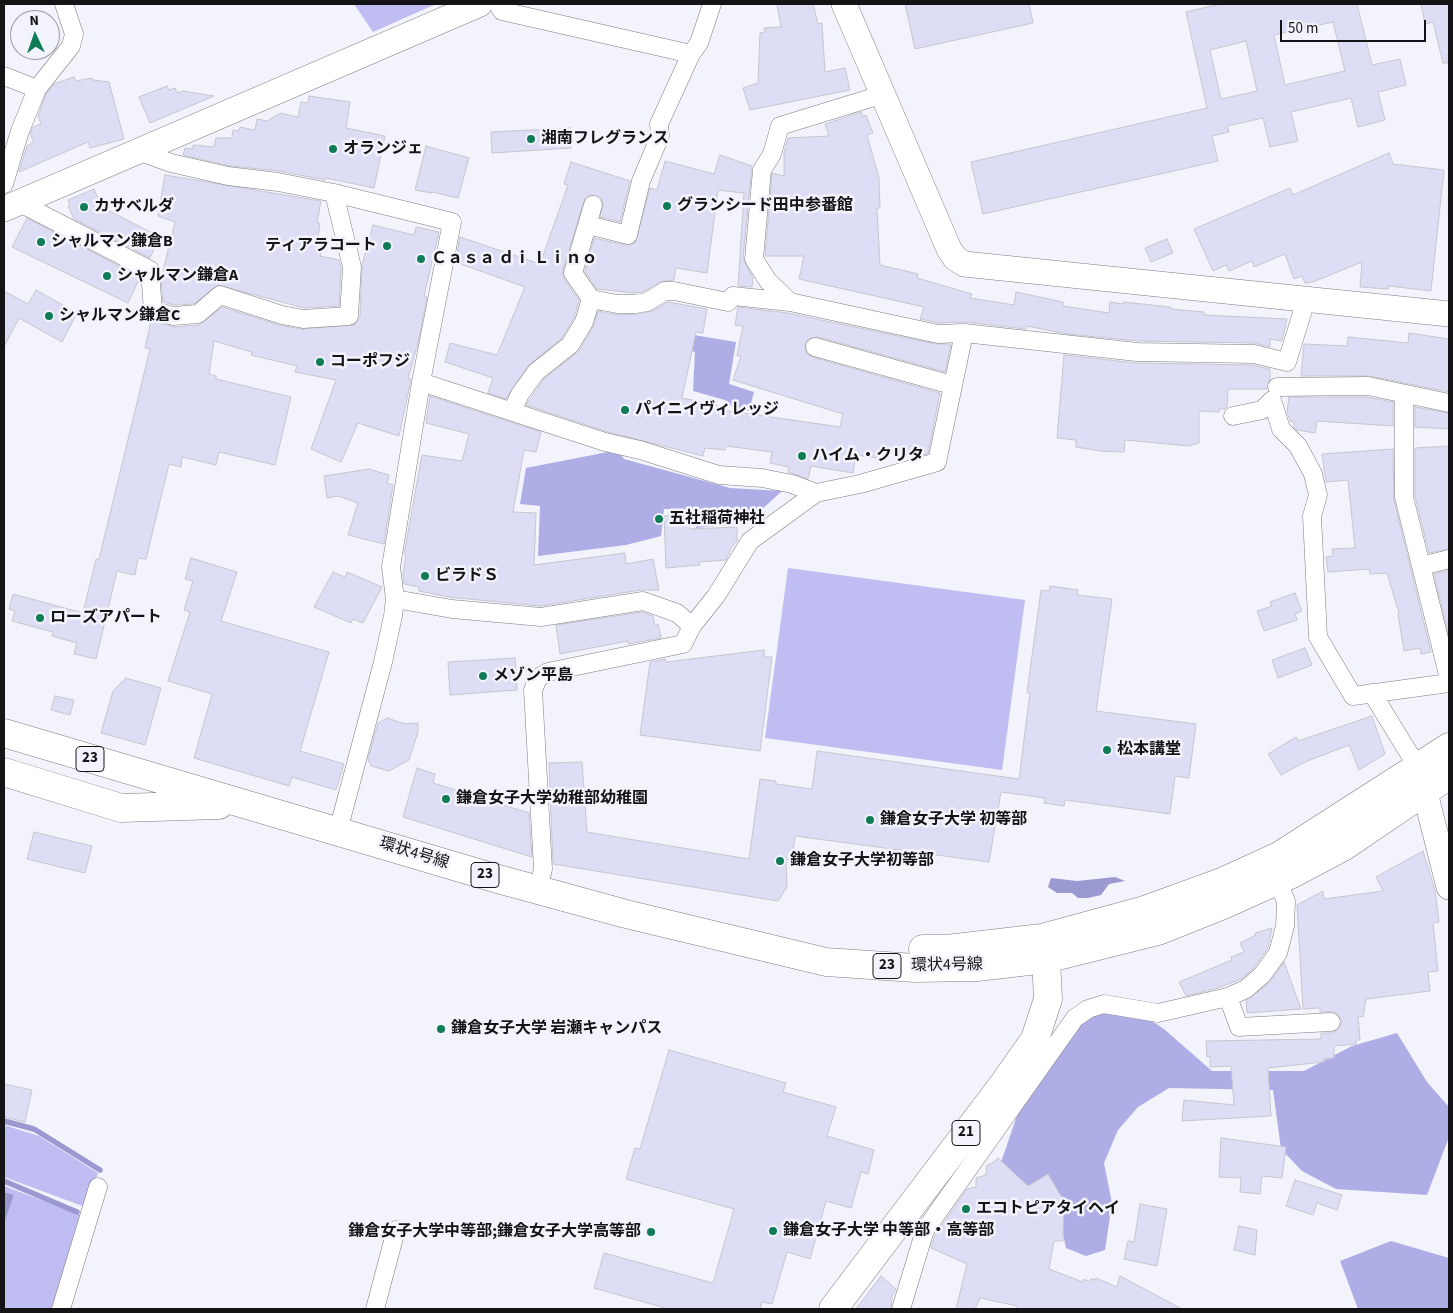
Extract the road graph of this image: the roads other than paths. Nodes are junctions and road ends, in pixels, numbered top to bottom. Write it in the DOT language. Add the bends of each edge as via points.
graph roads {
  1 [pos="64,4"];
  2 [pos="480,4"];
  3 [pos="498,4"];
  4 [pos="712,4"];
  5 [pos="844,4"];
  6 [pos="454,9"];
  7 [pos="691,54"];
  8 [pos="4,76"];
  9 [pos="37,89"];
  10 [pos="884,94"];
  11 [pos="138,151"];
  12 [pos="334,193"];
  13 [pos="8,198"];
  14 [pos="593,205"];
  15 [pos="588,225"];
  16 [pos="591,299"];
  17 [pos="1306,300"];
  18 [pos="790,302"];
  19 [pos="1449,314"];
  20 [pos="964,333"];
  21 [pos="815,347"];
  22 [pos="1287,362"];
  23 [pos="421,382"];
  24 [pos="952,385"];
  25 [pos="1275,393"];
  26 [pos="1404,395"];
  27 [pos="1449,404"];
  28 [pos="512,411"];
  29 [pos="1234,416"];
  30 [pos="816,493"];
  31 [pos="1449,559"];
  32 [pos="1422,566"];
  33 [pos="395,599"];
  34 [pos="692,626"];
  35 [pos="1449,681"];
  36 [pos="1372,693"];
  37 [pos="4,733"];
  38 [pos="1449,747"];
  39 [pos="4,772"];
  40 [pos="1449,775"];
  41 [pos="1422,779"];
  42 [pos="243,804"];
  43 [pos="338,831"];
  44 [pos="1277,881"];
  45 [pos="1449,887"];
  46 [pos="538,890"];
  47 [pos="1044,948"];
  48 [pos="1228,997"];
  49 [pos="1331,1022"];
  50 [pos="98,1186"];
  51 [pos="893,1229"];
  52 [pos="396,1230"];
  53 [pos="921,1245"];
  54 [pos="60,1309"];
  55 [pos="374,1309"];
  56 [pos="833,1309"];
  57 [pos="901,1309"];
  1 -- 9 [label="street" via="74,34 70,46"];
  2 -- 6 [label="street"];
  3 -- 7 [label="street" via="502,10"];
  4 -- 7 [label="street" via="699,43"];
  5 -- 10 [label="street"];
  6 -- 11 [label="street"];
  7 -- 15 [label="street" via="659,124 660,136 641,181 628,235"];
  8 -- 9 [label="street"];
  9 -- 13 [label="street" via="20,131"];
  10 -- 17 [label="street" via="949,249 964,264"];
  10 -- 18 [label="street" via="780,126 772,154 762,170 754,259 768,281"];
  11 -- 12 [label="street" via="171,163 228,176"];
  11 -- 13 [label="street"];
  12 -- 13 [label="street" via="352,267 349,316 303,318 220,296 198,314 174,316 153,311 150,270"];
  12 -- 23 [label="street" via="452,222"];
  14 -- 15 [label="street"];
  15 -- 16 [label="street" via="573,273"];
  16 -- 18 [label="street" via="635,304 647,302 664,291 674,291 728,302 733,296"];
  16 -- 28 [label="street" via="584,322 570,345 536,372"];
  17 -- 19 [label="street"];
  17 -- 22 [label="street"];
  18 -- 20 [label="street" via="938,334"];
  20 -- 22 [label="street" via="1137,352 1254,354"];
  20 -- 24 [label="street"];
  21 -- 24 [label="street"];
  22 -- 25 [label="street"];
  23 -- 28 [label="street"];
  23 -- 33 [label="street" via="391,567"];
  24 -- 30 [label="street" via="937,462"];
  25 -- 26 [label="street" via="1368,386"];
  25 -- 29 [label="street" via="1262,410"];
  25 -- 36 [label="street" via="1281,429 1298,446 1313,474 1318,495 1312,516 1318,637 1353,696"];
  26 -- 27 [label="street"];
  26 -- 32 [label="street" via="1404,497"];
  28 -- 30 [label="street" via="719,475 762,478"];
  30 -- 34 [label="street" via="750,541 716,596"];
  31 -- 32 [label="street"];
  32 -- 35 [label="street"];
  33 -- 34 [label="street" via="452,609 541,617 643,601 677,612"];
  33 -- 43 [label="street" via="383,662"];
  34 -- 46 [label="street" via="683,644 548,672 538,678 533,690 543,870"];
  35 -- 36 [label="street"];
  36 -- 41 [label="street"];
  37 -- 42 [label="main road, 環状4号線 / 23"];
  38 -- 41 [label="main road"];
  39 -- 42 [label="main road, 環状4号線 / 23" via="121,808"];
  40 -- 41 [label="main road"];
  41 -- 44 [label="main road" via="1343,847"];
  41 -- 45 [label="street"];
  41 -- 47 [label="main road" via="1279,856 1222,882"];
  42 -- 43 [label="main road, 環状4号線 / 23"];
  43 -- 46 [label="main road, 環状4号線 / 23"];
  44 -- 47 [label="main road" via="1158,931"];
  44 -- 48 [label="street" via="1286,901 1285,926 1278,953 1262,975 1246,989"];
  46 -- 47 [label="main road, 環状4号線 / 23" via="826,962 915,968 977,966"];
  47 -- 51 [label="main road, 21" via="1048,999 1035,1039"];
  48 -- 49 [label="street" via="1239,1028"];
  48 -- 53 [label="street" via="1158,1014 1104,1004 1075,1018 925,1230"];
  50 -- 54 [label="street"];
  51 -- 53 [label="street"];
  51 -- 56 [label="main road, 21"];
  52 -- 55 [label="street"];
  53 -- 57 [label="street"];
}
